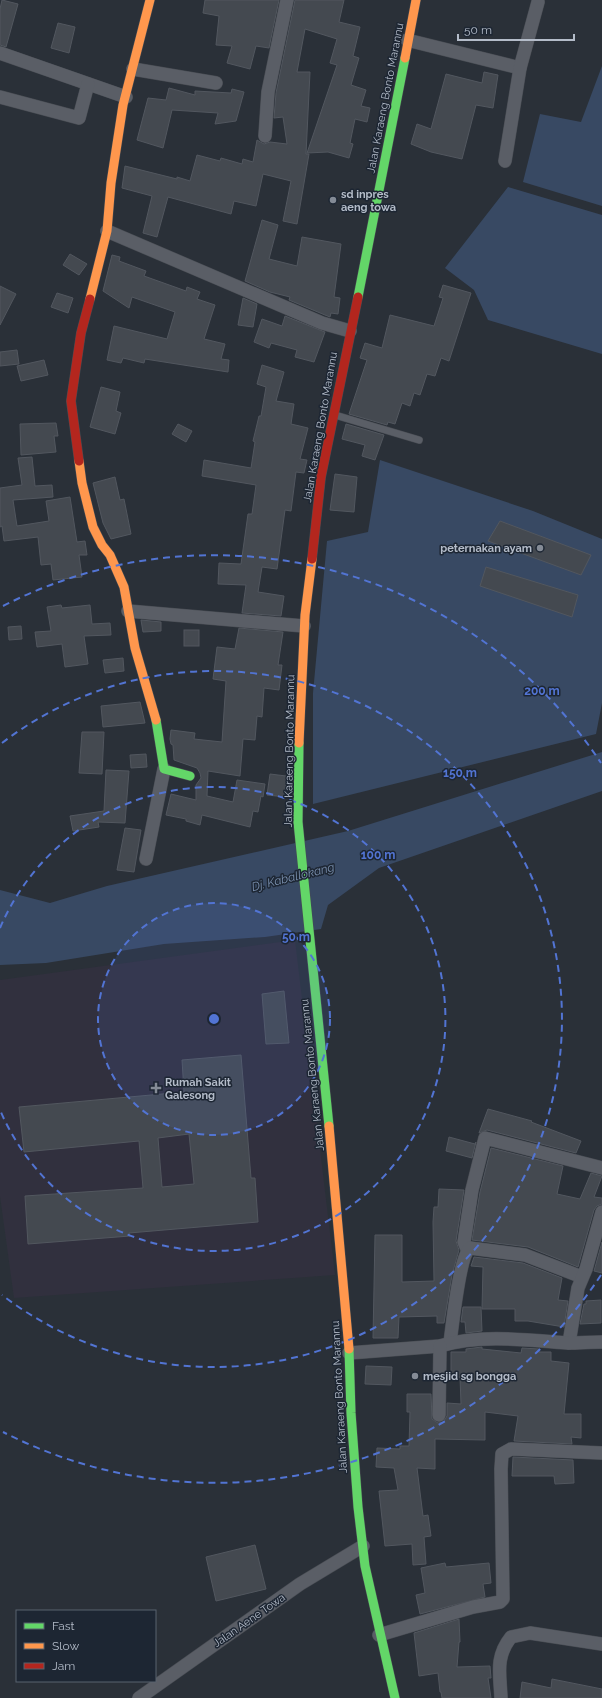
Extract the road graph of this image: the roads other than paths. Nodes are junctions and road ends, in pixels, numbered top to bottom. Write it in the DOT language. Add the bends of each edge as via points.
graph roads {
  1 [pos="150,0"];
  2 [pos="287,0"];
  3 [pos="416,0"];
  4 [pos="538,2"];
  5 [pos="408,40"];
  6 [pos="0,54"];
  7 [pos="520,68"];
  8 [pos="133,69"];
  9 [pos="216,83"];
  10 [pos="88,84"];
  11 [pos="126,97"];
  12 [pos="0,98"];
  13 [pos="265,136"];
  14 [pos="505,161"];
  15 [pos="107,231"];
  16 [pos="350,331"];
  17 [pos="334,415"];
  18 [pos="420,440"];
  19 [pos="128,611"];
  20 [pos="304,626"];
  21 [pos="164,769"];
  22 [pos="190,776"];
  23 [pos="146,859"];
  24 [pos="602,1168"];
  25 [pos="602,1212"];
  26 [pos="468,1250"];
  27 [pos="582,1277"];
  28 [pos="602,1342"];
  29 [pos="570,1343"];
  30 [pos="445,1345"];
  31 [pos="349,1354"];
  32 [pos="438,1415"];
  33 [pos="602,1453"];
  34 [pos="363,1546"];
  35 [pos="379,1635"];
  36 [pos="602,1644"];
  37 [pos="139,1698"];
  38 [pos="395,1698"];
  39 [pos="501,1698"];
  1 -- 8 [label="main road"];
  2 -- 13 [label="street" via="268,92"];
  3 -- 5 [label="main road, Jalan Karaeng Bonto Marannu"];
  4 -- 7 [label="street"];
  5 -- 7 [label="street"];
  5 -- 16 [label="main road, Jalan Karaeng Bonto Marannu" via="389,146"];
  6 -- 10 [label="street"];
  7 -- 14 [label="street"];
  8 -- 9 [label="street"];
  8 -- 11 [label="main road"];
  10 -- 11 [label="street"];
  10 -- 12 [label="street" via="79,118"];
  11 -- 15 [label="main road" via="111,183"];
  15 -- 16 [label="street" via="322,322"];
  15 -- 19 [label="main road" via="81,333 71,401 78,461 93,527 117,569"];
  16 -- 17 [label="main road, Jalan Karaeng Bonto Marannu"];
  17 -- 18 [label="lane"];
  17 -- 20 [label="main road, Jalan Karaeng Bonto Marannu" via="321,477"];
  19 -- 20 [label="street"];
  19 -- 21 [label="main road" via="135,648 155,715"];
  20 -- 31 [label="main road, Jalan Karaeng Bonto Marannu" via="298,754 300,842 336,1195"];
  21 -- 22 [label="main road"];
  21 -- 23 [label="street"];
  24 -- 26 [label="street" via="485,1138 469,1204 464,1242"];
  25 -- 27 [label="street"];
  26 -- 27 [label="street" via="474,1248 525,1255"];
  26 -- 30 [label="street"];
  27 -- 29 [label="street"];
  28 -- 29 [label="street"];
  29 -- 30 [label="street" via="494,1339"];
  30 -- 31 [label="street"];
  30 -- 32 [label="street"];
  31 -- 34 [label="main road, Jalan Karaeng Bonto Marannu" via="352,1429"];
  33 -- 35 [label="street" via="512,1448 506,1450 502,1454 501,1469 503,1599 500,1602 466,1609"];
  34 -- 35 [label="main road, Jalan Karaeng Bonto Marannu"];
  34 -- 37 [label="street, Jalan Aene Towa" via="300,1584"];
  35 -- 38 [label="main road, Jalan Karaeng Bonto Marannu"];
  36 -- 39 [label="street" via="530,1633 511,1637 501,1653"];
}
